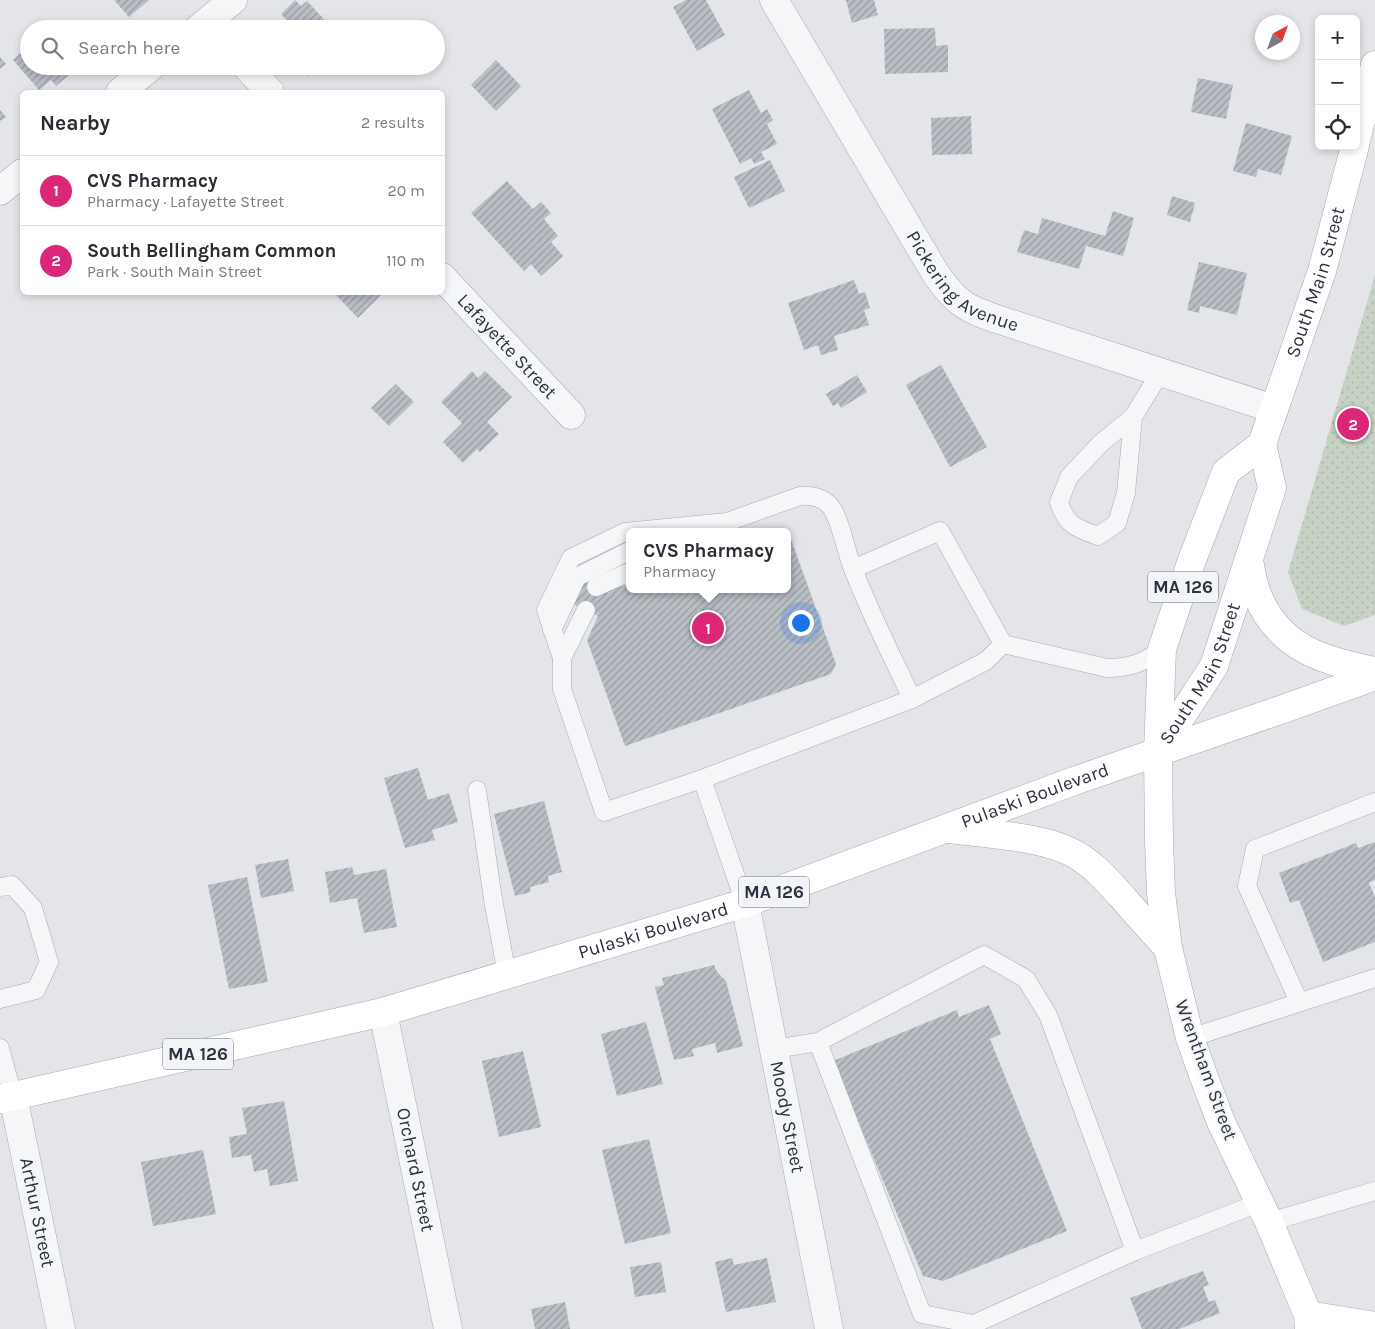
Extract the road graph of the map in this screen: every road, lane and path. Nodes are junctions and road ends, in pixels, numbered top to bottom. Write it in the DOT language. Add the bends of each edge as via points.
graph roads {
  1 [pos="233,0"];
  2 [pos="774,0"];
  3 [pos="212,20"];
  4 [pos="1375,65"];
  5 [pos="141,75"];
  6 [pos="254,75"];
  7 [pos="122,90"];
  8 [pos="268,90"];
  9 [pos="1360,124"];
  10 [pos="1354,150"];
  11 [pos="20,175"];
  12 [pos="0,191"];
  13 [pos="445,281"];
  14 [pos="1160,372"];
  15 [pos="1274,410"];
  16 [pos="571,416"];
  17 [pos="1133,417"];
  18 [pos="1262,444"];
  19 [pos="687,528"];
  20 [pos="626,532"];
  21 [pos="626,552"];
  22 [pos="1249,560"];
  23 [pos="853,569"];
  24 [pos="626,573"];
  25 [pos="596,587"];
  26 [pos="586,610"];
  27 [pos="552,630"];
  28 [pos="1003,644"];
  29 [pos="1162,649"];
  30 [pos="562,658"];
  31 [pos="1375,671"];
  32 [pos="1375,676"];
  33 [pos="912,699"];
  34 [pos="1158,752"];
  35 [pos="702,779"];
  36 [pos="477,790"];
  37 [pos="1375,802"];
  38 [pos="945,828"];
  39 [pos="0,887"];
  40 [pos="745,903"];
  41 [pos="1168,948"];
  42 [pos="507,975"];
  43 [pos="1375,978"];
  44 [pos="0,999"];
  45 [pos="1299,1002"];
  46 [pos="383,1012"];
  47 [pos="1190,1038"];
  48 [pos="818,1042"];
  49 [pos="0,1048"];
  50 [pos="774,1049"];
  51 [pos="6,1098"];
  52 [pos="1375,1191"];
  53 [pos="1264,1212"];
  54 [pos="1135,1251"];
  55 [pos="1308,1322"];
  56 [pos="1375,1326"];
  57 [pos="61,1329"];
  58 [pos="448,1329"];
  59 [pos="829,1329"];
  1 -- 3 [label="street"];
  2 -- 14 [label="street, Pickering Avenue" via="934,272 951,295 962,305 982,314"];
  4 -- 9 [label="main road"];
  5 -- 7 [label="street"];
  6 -- 8 [label="street"];
  10 -- 15 [label="main road, South Main Street" via="1322,271"];
  11 -- 12 [label="street"];
  13 -- 16 [label="street, Lafayette Street"];
  14 -- 15 [label="street, Pickering Avenue"];
  14 -- 17 [label="lane"];
  15 -- 18 [label="main road, South Main Street"];
  17 -- 17 [label="lane" via="1101,443 1070,477 1059,502 1063,515 1075,528 1098,536 1117,522 1126,493"];
  18 -- 22 [label="main road, South Main Street / MA 126" via="1272,488"];
  18 -- 29 [label="main road, South Main Street / MA 126" via="1226,472"];
  19 -- 23 [label="lane" via="726,522 810,495 822,499 831,508"];
  20 -- 27 [label="lane" via="571,558 546,610"];
  21 -- 27 [label="lane" via="577,577"];
  22 -- 31 [label="main road" via="1257,594 1266,612 1293,643 1323,659"];
  22 -- 34 [label="main road, South Main Street / MA 126" via="1214,666"];
  23 -- 28 [label="lane" via="940,530"];
  23 -- 33 [label="lane"];
  24 -- 25 [label="lane"];
  26 -- 30 [label="lane"];
  27 -- 30 [label="lane"];
  28 -- 29 [label="lane" via="1107,668 1143,662"];
  28 -- 33 [label="lane" via="986,661"];
  29 -- 34 [label="main road, South Main Street / MA 126"];
  30 -- 35 [label="lane" via="562,689 604,812"];
  32 -- 34 [label="main road, Pulaski Boulevard"];
  33 -- 35 [label="lane"];
  34 -- 38 [label="main road, Pulaski Boulevard / MA 126"];
  34 -- 41 [label="main road, Wrentham Street" via="1160,874"];
  35 -- 40 [label="lane"];
  36 -- 42 [label="lane"];
  37 -- 45 [label="lane" via="1255,849 1247,886"];
  38 -- 40 [label="main road, Pulaski Boulevard / MA 126"];
  38 -- 41 [label="main road" via="1028,840 1072,852 1093,867"];
  39 -- 44 [label="lane" via="12,885 33,908 49,962 36,990"];
  40 -- 42 [label="main road, Pulaski Boulevard / MA 126"];
  40 -- 50 [label="street, Moody Street"];
  41 -- 47 [label="main road, Wrentham Street"];
  42 -- 46 [label="main road, Pulaski Boulevard / MA 126"];
  43 -- 45 [label="lane"];
  45 -- 47 [label="lane"];
  46 -- 51 [label="main road, Pulaski Boulevard / MA 126"];
  46 -- 58 [label="street, Orchard Street"];
  47 -- 53 [label="main road, Wrentham Street" via="1222,1122"];
  48 -- 50 [label="lane"];
  48 -- 54 [label="lane" via="922,1314 974,1324"];
  48 -- 54 [label="lane" via="984,955 1026,979 1048,1015"];
  49 -- 51 [label="lane"];
  50 -- 59 [label="street, Moody Street"];
  51 -- 57 [label="street, Arthur Street"];
  52 -- 53 [label="lane"];
  53 -- 54 [label="lane"];
  53 -- 55 [label="main road, Wrentham Street"];
  55 -- 56 [label="main road"];
}
